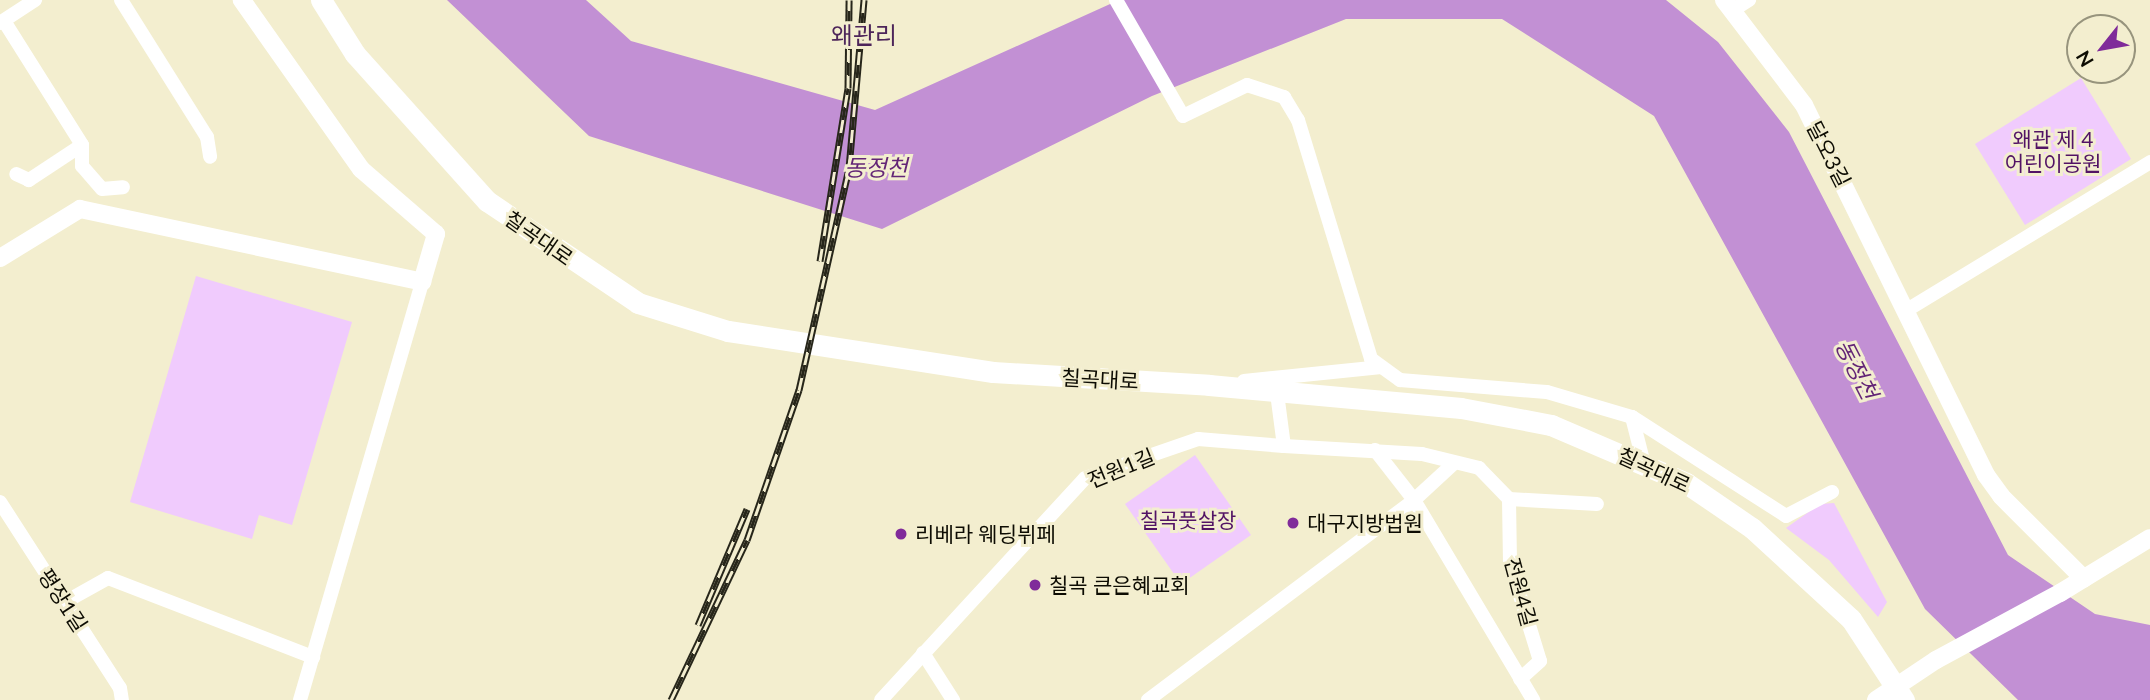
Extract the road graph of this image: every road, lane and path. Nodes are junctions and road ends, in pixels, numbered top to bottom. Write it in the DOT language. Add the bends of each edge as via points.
graph roads {
  1 [pos="35,0"];
  2 [pos="121,0"];
  3 [pos="242,0"];
  4 [pos="321,0"];
  5 [pos="1749,0"];
  6 [pos="1117,1"];
  7 [pos="1728,5"];
  8 [pos="2,22"];
  9 [pos="82,145"];
  10 [pos="210,157"];
  11 [pos="2149,162"];
  12 [pos="16,174"];
  13 [pos="123,187"];
  14 [pos="0,258"];
  15 [pos="422,282"];
  16 [pos="1907,310"];
  17 [pos="1381,367"];
  18 [pos="1209,385"];
  19 [pos="1277,393"];
  20 [pos="1632,417"];
  21 [pos="1284,446"];
  22 [pos="1375,450"];
  23 [pos="1453,464"];
  24 [pos="1644,464"];
  25 [pos="1832,492"];
  26 [pos="1508,499"];
  27 [pos="1414,500"];
  28 [pos="0,502"];
  29 [pos="1597,504"];
  30 [pos="2150,538"];
  31 [pos="2084,579"];
  32 [pos="65,601"];
  33 [pos="923,653"];
  34 [pos="313,657"];
  35 [pos="1520,679"];
  36 [pos="1900,694"];
  37 [pos="123,696"];
  38 [pos="300,700"];
  39 [pos="881,700"];
  40 [pos="953,700"];
  41 [pos="1147,700"];
  42 [pos="1533,700"];
  43 [pos="1876,700"];
  1 -- 8 [label="street"];
  2 -- 10 [label="street" via="207,137"];
  3 -- 15 [label="street" via="361,169 436,234"];
  4 -- 18 [label="main road, 칠곡대로" via="355,54 487,201 638,303 728,331 993,372"];
  5 -- 7 [label="street, 달오3길"];
  6 -- 17 [label="street" via="1183,116 1247,85 1284,97 1298,120 1371,359"];
  7 -- 16 [label="street, 달오3길" via="1804,105"];
  8 -- 9 [label="street"];
  9 -- 12 [label="street" via="29,180"];
  9 -- 13 [label="street" via="82,166 102,189"];
  11 -- 16 [label="street"];
  14 -- 15 [label="street" via="80,209"];
  15 -- 34 [label="street"];
  16 -- 31 [label="street, 달오3길" via="1986,475 2000,496"];
  17 -- 18 [label="street"];
  17 -- 20 [label="street" via="1399,380 1547,392"];
  18 -- 19 [label="main road, 칠곡대로"];
  19 -- 21 [label="street"];
  19 -- 24 [label="main road, 칠곡대로" via="1512,415 1551,425"];
  20 -- 24 [label="street"];
  20 -- 25 [label="street" via="1786,516"];
  21 -- 22 [label="street, 전원1길"];
  21 -- 33 [label="street, 전원1길" via="1198,439 1085,478"];
  22 -- 23 [label="street, 전원1길" via="1422,454"];
  22 -- 27 [label="street, 전원4길"];
  23 -- 26 [label="street, 전원1길" via="1479,468"];
  23 -- 27 [label="street"];
  24 -- 36 [label="main road, 칠곡대로" via="1686,483 1752,528 1807,575 1871,644"];
  26 -- 29 [label="street"];
  26 -- 35 [label="street, 전원4길" via="1510,563 1540,661"];
  27 -- 35 [label="street, 전원4길"];
  27 -- 41 [label="street"];
  28 -- 32 [label="street, 평장1길"];
  30 -- 31 [label="street"];
  31 -- 36 [label="street" via="1936,660"];
  32 -- 34 [label="street" via="108,578"];
  32 -- 37 [label="street, 평장1길"];
  33 -- 39 [label="street, 전원1길"];
  33 -- 40 [label="street"];
  34 -- 38 [label="street"];
  35 -- 42 [label="street, 전원4길"];
  36 -- 43 [label="street"];
}
